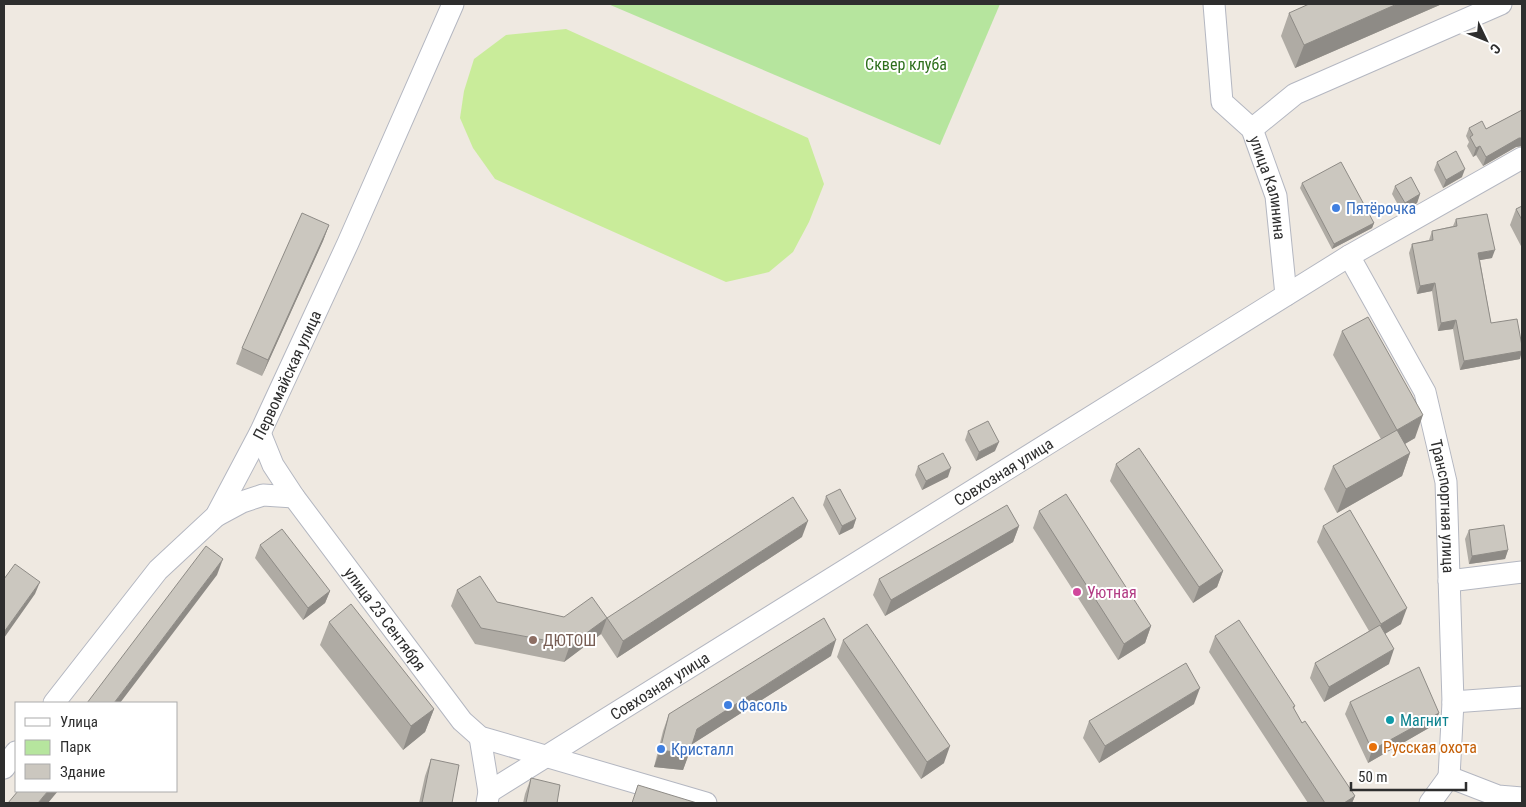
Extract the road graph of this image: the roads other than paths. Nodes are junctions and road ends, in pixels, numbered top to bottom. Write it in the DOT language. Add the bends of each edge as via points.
graph roads {
  1 [pos="452,4"];
  2 [pos="1214,4"];
  3 [pos="1501,4"];
  4 [pos="1252,129"];
  5 [pos="1522,158"];
  6 [pos="1350,256"];
  7 [pos="1286,295"];
  8 [pos="260,433"];
  9 [pos="294,497"];
  10 [pos="216,516"];
  11 [pos="1522,572"];
  12 [pos="1449,581"];
  13 [pos="1522,696"];
  14 [pos="55,702"];
  15 [pos="1453,702"];
  16 [pos="480,737"];
  17 [pos="15,753"];
  18 [pos="547,756"];
  19 [pos="4,768"];
  20 [pos="1448,777"];
  21 [pos="488,797"];
  22 [pos="1522,798"];
  23 [pos="706,803"];
  24 [pos="1430,803"];
  1 -- 8 [label="street, Первомайская улица" via="348,243"];
  2 -- 4 [label="street, улица Калинина" via="1222,102"];
  3 -- 4 [label="street" via="1295,94"];
  4 -- 7 [label="street, улица Калинина" via="1276,196"];
  5 -- 6 [label="street, Совхозная улица"];
  6 -- 7 [label="street, Совхозная улица"];
  6 -- 12 [label="street, Транспортная улица" via="1425,392 1446,482"];
  7 -- 18 [label="street, Совхозная улица"];
  8 -- 9 [label="street, улица 23 Сентября" via="273,465"];
  8 -- 10 [label="street, Первомайская улица"];
  9 -- 10 [label="street" via="263,495"];
  9 -- 16 [label="street, улица 23 Сентября" via="462,721"];
  10 -- 14 [label="street, Первомайская улица" via="158,570"];
  11 -- 12 [label="street"];
  12 -- 15 [label="street, Транспортная улица"];
  13 -- 15 [label="street"];
  15 -- 20 [label="street, Транспортная улица"];
  16 -- 18 [label="street, улица 23 Сентября"];
  16 -- 21 [label="street"];
  17 -- 19 [label="street"];
  18 -- 21 [label="street, Совхозная улица"];
  18 -- 23 [label="street, улица 23 Сентября"];
  20 -- 22 [label="street" via="1498,796"];
  20 -- 24 [label="street"];
}
